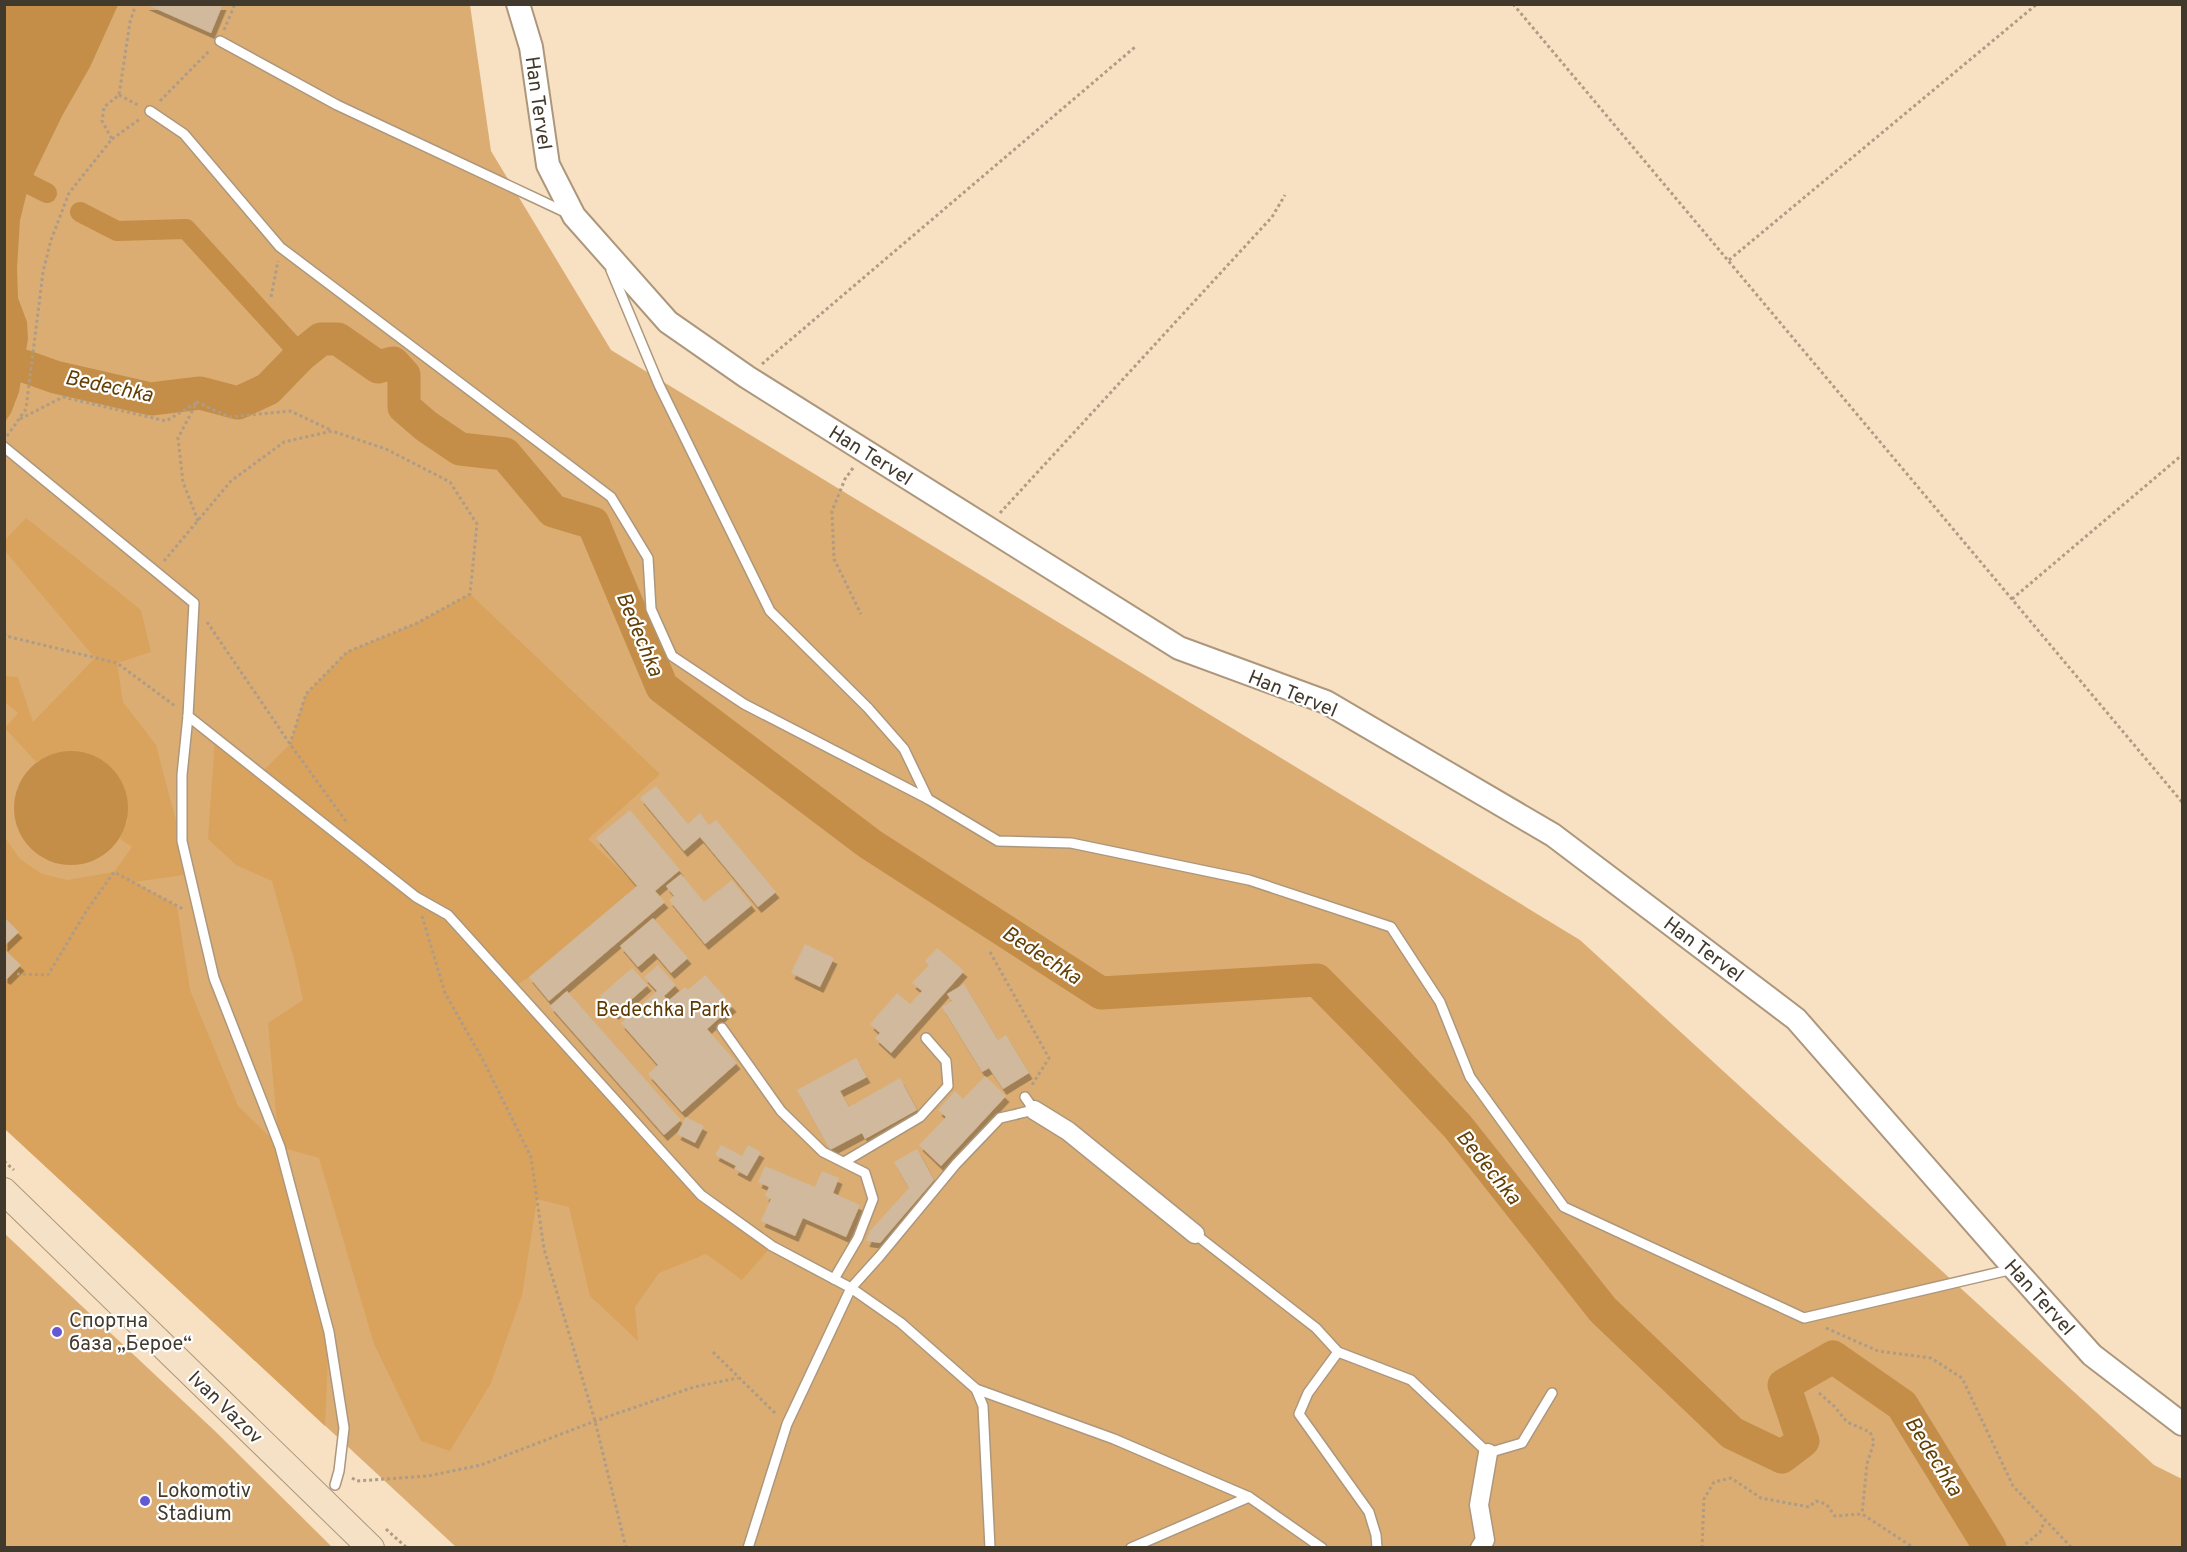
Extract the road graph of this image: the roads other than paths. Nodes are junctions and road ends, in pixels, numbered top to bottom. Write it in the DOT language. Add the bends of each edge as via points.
graph roads {
  1 [pos="518,4"];
  2 [pos="220,40"];
  3 [pos="150,111"];
  4 [pos="574,216"];
  5 [pos="603,250"];
  6 [pos="4,447"];
  7 [pos="188,716"];
  8 [pos="928,799"];
  9 [pos="723,1028"];
  10 [pos="926,1038"];
  11 [pos="1030,1104"];
  12 [pos="844,1162"];
  13 [pos="4,1191"];
  14 [pos="1195,1234"];
  15 [pos="2014,1268"];
  16 [pos="834,1279"];
  17 [pos="851,1288"];
  18 [pos="1338,1352"];
  19 [pos="976,1389"];
  20 [pos="1552,1393"];
  21 [pos="2182,1424"];
  22 [pos="1488,1453"];
  23 [pos="335,1485"];
  24 [pos="1249,1497"];
  25 [pos="371,1548"];
  26 [pos="748,1548"];
  27 [pos="990,1548"];
  28 [pos="1131,1548"];
  29 [pos="1322,1548"];
  30 [pos="1377,1548"];
  31 [pos="1480,1548"];
  1 -- 4 [label="street, Han Tervel" via="531,47 548,165"];
  2 -- 4 [label="lane" via="337,105"];
  3 -- 8 [label="lane" via="184,134 280,247 611,497 648,558 651,609 672,656 744,704"];
  4 -- 5 [label="street, Han Tervel"];
  5 -- 8 [label="lane" via="659,385 770,611 904,749"];
  5 -- 15 [label="street, Han Tervel" via="668,322 747,377 1179,648 1326,702 1553,835 1796,1019"];
  6 -- 7 [label="lane" via="194,603"];
  7 -- 16 [label="lane" via="416,897 448,915 701,1194 772,1246"];
  7 -- 23 [label="lane" via="182,775 182,841 214,978 280,1147 329,1332 344,1428"];
  8 -- 15 [label="lane" via="998,841 1071,843 1249,880 1391,927 1440,1002 1470,1077 1564,1207 1804,1318"];
  9 -- 12 [label="lane" via="781,1111 823,1152"];
  10 -- 12 [label="lane" via="946,1061 948,1086 920,1117"];
  11 -- 14 [label="street"];
  11 -- 17 [label="lane" via="1000,1118"];
  12 -- 16 [label="lane" via="865,1173 873,1199 858,1238"];
  13 -- 25 [label="main road, Ivan Vazov"];
  14 -- 18 [label="lane" via="1316,1328"];
  15 -- 21 [label="street, Han Tervel" via="2092,1355"];
  16 -- 17 [label="lane"];
  17 -- 19 [label="lane" via="901,1323"];
  17 -- 26 [label="lane" via="787,1424"];
  18 -- 22 [label="lane" via="1410,1380"];
  18 -- 30 [label="lane" via="1308,1393 1299,1414 1369,1512"];
  19 -- 24 [label="lane" via="1114,1439"];
  19 -- 27 [label="lane" via="983,1406"];
  20 -- 22 [label="lane" via="1522,1443"];
  22 -- 31 [label="street" via="1479,1505 1485,1540"];
  24 -- 28 [label="lane"];
  24 -- 29 [label="lane"];
}
